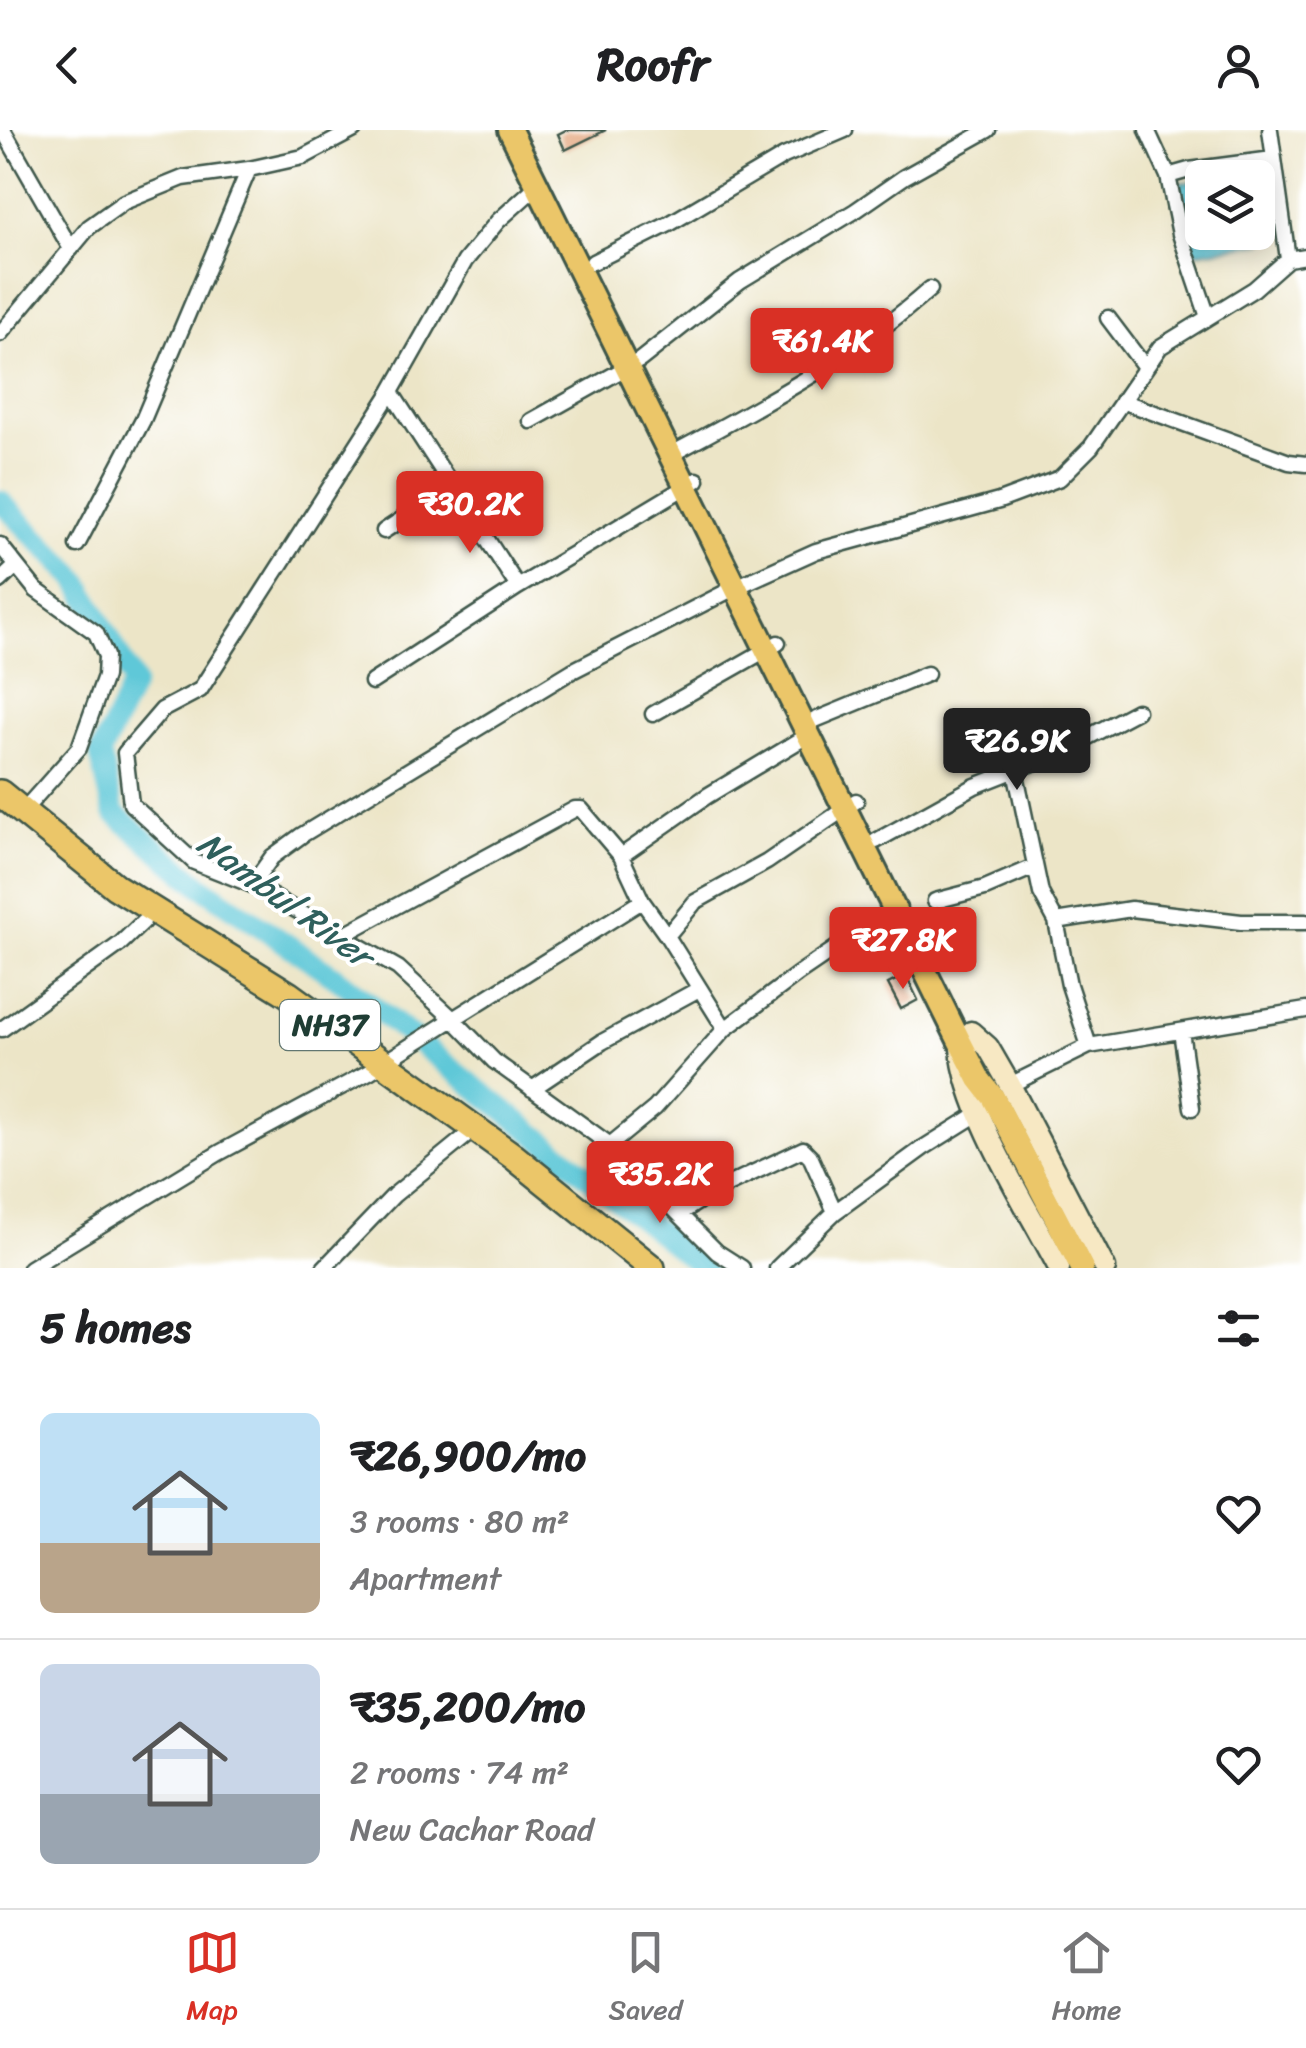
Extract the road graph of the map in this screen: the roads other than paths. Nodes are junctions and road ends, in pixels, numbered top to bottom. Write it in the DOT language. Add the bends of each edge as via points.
graph roads {
  1 [pos="354,130"];
  2 [pos="510,130"];
  3 [pos="527,130"];
  4 [pos="845,130"];
  5 [pos="988,130"];
  6 [pos="1147,130"];
  7 [pos="1270,130"];
  8 [pos="4,136"];
  9 [pos="1273,160"];
  10 [pos="250,169"];
  11 [pos="1185,171"];
  12 [pos="1275,173"];
  13 [pos="1168,176"];
  14 [pos="538,185"];
  15 [pos="71,249"];
  16 [pos="1306,256"];
  17 [pos="1288,259"];
  18 [pos="593,262"];
  19 [pos="930,290"];
  20 [pos="1108,318"];
  21 [pos="1208,318"];
  22 [pos="0,334"];
  23 [pos="634,363"];
  24 [pos="1146,367"];
  25 [pos="390,392"];
  26 [pos="1122,401"];
  27 [pos="531,421"];
  28 [pos="682,449"];
  29 [pos="1306,464"];
  30 [pos="692,483"];
  31 [pos="451,487"];
  32 [pos="384,531"];
  33 [pos="77,544"];
  34 [pos="0,546"];
  35 [pos="14,566"];
  36 [pos="0,581"];
  37 [pos="742,585"];
  38 [pos="518,587"];
  39 [pos="772,647"];
  40 [pos="927,674"];
  41 [pos="372,682"];
  42 [pos="1137,711"];
  43 [pos="653,714"];
  44 [pos="811,728"];
  45 [pos="1015,770"];
  46 [pos="0,793"];
  47 [pos="851,805"];
  48 [pos="11,812"];
  49 [pos="876,841"];
  50 [pos="622,856"];
  51 [pos="1034,867"];
  52 [pos="252,885"];
  53 [pos="936,901"];
  54 [pos="642,902"];
  55 [pos="895,908"];
  56 [pos="1056,921"];
  57 [pos="144,922"];
  58 [pos="1306,922"];
  59 [pos="341,936"];
  60 [pos="667,936"];
  61 [pos="700,989"];
  62 [pos="1306,1010"];
  63 [pos="453,1019"];
  64 [pos="2,1028"];
  65 [pos="724,1029"];
  66 [pos="1181,1031"];
  67 [pos="1089,1046"];
  68 [pos="971,1048"];
  69 [pos="378,1067"];
  70 [pos="532,1089"];
  71 [pos="994,1098"];
  72 [pos="1192,1108"];
  73 [pos="465,1137"];
  74 [pos="610,1145"];
  75 [pos="835,1212"];
  76 [pos="679,1214"];
  77 [pos="30,1268"];
  78 [pos="324,1268"];
  79 [pos="631,1268"];
  80 [pos="652,1268"];
  81 [pos="742,1268"];
  82 [pos="777,1268"];
  83 [pos="1059,1268"];
  84 [pos="1082,1268"];
  85 [pos="1105,1268"];
  1 -- 10 [label="street" via="303,157"];
  2 -- 14 [label="main road"];
  3 -- 18 [label="main road"];
  4 -- 18 [label="street" via="784,156"];
  5 -- 23 [label="street" via="740,281"];
  6 -- 13 [label="street"];
  7 -- 9 [label="street"];
  8 -- 15 [label="street"];
  10 -- 15 [label="street" via="162,184 103,214"];
  10 -- 33 [label="street" via="143,420"];
  11 -- 13 [label="street"];
  12 -- 17 [label="street"];
  13 -- 21 [label="street"];
  14 -- 23 [label="main road"];
  14 -- 25 [label="street" via="476,245"];
  15 -- 22 [label="street"];
  16 -- 17 [label="street"];
  17 -- 21 [label="street"];
  18 -- 23 [label="main road"];
  19 -- 28 [label="street" via="755,410"];
  20 -- 24 [label="street"];
  21 -- 24 [label="street" via="1160,347"];
  23 -- 27 [label="street"];
  23 -- 28 [label="main road"];
  23 -- 30 [label="main road"];
  24 -- 26 [label="street"];
  25 -- 31 [label="street"];
  25 -- 52 [label="street" via="200,690 162,710 125,753 131,804 194,862"];
  26 -- 29 [label="street"];
  26 -- 37 [label="street" via="1060,478 816,551"];
  28 -- 30 [label="main road"];
  30 -- 37 [label="main road"];
  30 -- 38 [label="street"];
  31 -- 32 [label="street"];
  31 -- 38 [label="street"];
  34 -- 35 [label="street"];
  35 -- 36 [label="street"];
  35 -- 48 [label="street" via="96,634 106,666 80,748"];
  37 -- 39 [label="main road"];
  37 -- 52 [label="street" via="572,671 302,835"];
  38 -- 41 [label="street"];
  39 -- 43 [label="street"];
  39 -- 44 [label="main road"];
  40 -- 44 [label="street"];
  42 -- 45 [label="street"];
  44 -- 47 [label="main road"];
  44 -- 50 [label="street"];
  45 -- 49 [label="street"];
  45 -- 51 [label="street"];
  46 -- 48 [label="highway, NH37"];
  47 -- 49 [label="main road"];
  47 -- 55 [label="main road"];
  47 -- 60 [label="street" via="695,902"];
  48 -- 57 [label="highway, NH37"];
  48 -- 69 [label="highway, NH37" via="116,887 288,994"];
  49 -- 68 [label="main road"];
  50 -- 54 [label="street"];
  50 -- 59 [label="street" via="575,810"];
  51 -- 53 [label="street"];
  51 -- 56 [label="street"];
  52 -- 59 [label="street"];
  54 -- 60 [label="street"];
  54 -- 63 [label="street"];
  55 -- 65 [label="street"];
  55 -- 68 [label="main road"];
  56 -- 58 [label="street" via="1131,910"];
  56 -- 67 [label="street"];
  57 -- 64 [label="street"];
  57 -- 69 [label="highway, NH37"];
  59 -- 63 [label="street" via="398,968"];
  60 -- 61 [label="street"];
  61 -- 65 [label="street"];
  61 -- 70 [label="street"];
  62 -- 66 [label="street"];
  63 -- 69 [label="street"];
  63 -- 70 [label="street"];
  65 -- 74 [label="street" via="656,1108"];
  66 -- 67 [label="street"];
  66 -- 72 [label="street"];
  67 -- 71 [label="street"];
  68 -- 71 [label="main road" via="989,1072"];
  69 -- 73 [label="highway, NH37"];
  69 -- 77 [label="street"];
  69 -- 80 [label="highway, NH37" via="513,1156"];
  70 -- 74 [label="street"];
  71 -- 75 [label="street"];
  71 -- 83 [label="street"];
  71 -- 84 [label="main road"];
  71 -- 85 [label="street"];
  73 -- 78 [label="street" via="394,1196"];
  73 -- 79 [label="highway, NH37"];
  74 -- 76 [label="street"];
  75 -- 76 [label="street" via="804,1149"];
  75 -- 82 [label="street"];
  76 -- 81 [label="street"];
}
